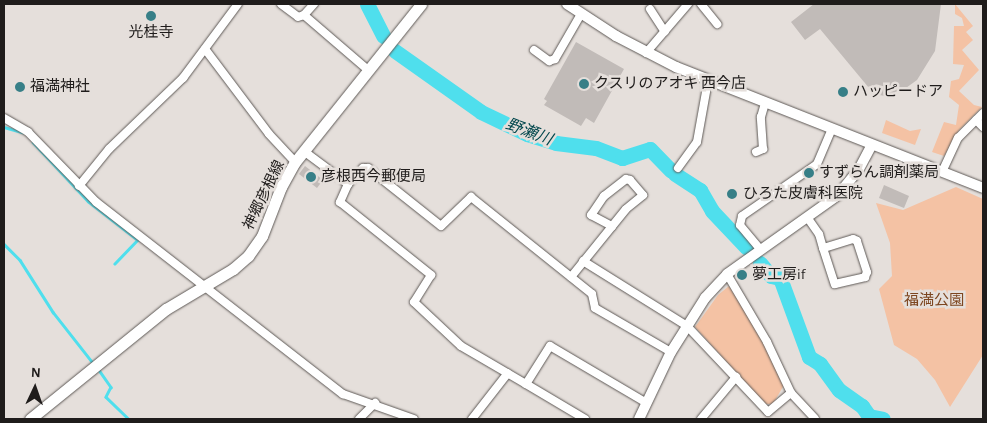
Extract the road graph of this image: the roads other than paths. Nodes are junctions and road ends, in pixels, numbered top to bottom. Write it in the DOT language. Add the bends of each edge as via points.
graph roads {
  1 [pos="238,4"];
  2 [pos="281,4"];
  3 [pos="314,4"];
  4 [pos="421,4"];
  5 [pos="567,4"];
  6 [pos="688,4"];
  7 [pos="701,4"];
  8 [pos="650,9"];
  9 [pos="581,14"];
  10 [pos="304,15"];
  11 [pos="717,24"];
  12 [pos="664,32"];
  13 [pos="205,49"];
  14 [pos="534,50"];
  15 [pos="646,53"];
  16 [pos="369,71"];
  17 [pos="708,81"];
  18 [pos="765,103"];
  19 [pos="983,113"];
  20 [pos="4,118"];
  21 [pos="976,120"];
  22 [pos="983,127"];
  23 [pos="832,129"];
  24 [pos="872,145"];
  25 [pos="305,152"];
  26 [pos="756,152"];
  27 [pos="295,162"];
  28 [pos="678,168"];
  29 [pos="942,172"];
  30 [pos="348,184"];
  31 [pos="79,186"];
  32 [pos="983,188"];
  33 [pos="807,216"];
  34 [pos="612,226"];
  35 [pos="823,248"];
  36 [pos="760,249"];
  37 [pos="583,261"];
  38 [pos="727,274"];
  39 [pos="572,277"];
  40 [pos="207,286"];
  41 [pos="686,326"];
  42 [pos="671,352"];
  43 [pos="508,373"];
  44 [pos="736,377"];
  45 [pos="526,384"];
  46 [pos="791,393"];
  47 [pos="645,402"];
  48 [pos="375,404"];
  49 [pos="768,412"];
  50 [pos="30,419"];
  51 [pos="359,419"];
  52 [pos="414,419"];
  53 [pos="472,419"];
  54 [pos="585,419"];
  55 [pos="639,419"];
  56 [pos="701,419"];
  57 [pos="761,419"];
  58 [pos="815,419"];
  1 -- 13 [label="street"];
  2 -- 10 [label="street" via="298,17"];
  3 -- 10 [label="street"];
  4 -- 16 [label="main road, 神郷彦根線"];
  5 -- 9 [label="street"];
  6 -- 12 [label="street"];
  7 -- 11 [label="street"];
  8 -- 12 [label="street"];
  9 -- 14 [label="street" via="555,59 549,61"];
  9 -- 15 [label="street"];
  10 -- 16 [label="street"];
  12 -- 15 [label="street"];
  13 -- 27 [label="street" via="269,134"];
  13 -- 31 [label="street" via="183,78 109,149"];
  15 -- 17 [label="street"];
  16 -- 25 [label="main road, 神郷彦根線"];
  17 -- 18 [label="street"];
  17 -- 28 [label="street" via="697,142"];
  18 -- 23 [label="street"];
  18 -- 26 [label="street" via="761,117 763,149"];
  19 -- 21 [label="street"];
  20 -- 31 [label="street" via="28,132"];
  21 -- 22 [label="street"];
  21 -- 29 [label="street" via="958,138"];
  23 -- 24 [label="street"];
  23 -- 36 [label="street" via="817,164 742,216 740,225"];
  24 -- 29 [label="street"];
  24 -- 33 [label="street" via="849,184"];
  25 -- 27 [label="main road, 神郷彦根線"];
  25 -- 30 [label="street"];
  27 -- 40 [label="main road, 神郷彦根線" via="281,187 262,236 248,256"];
  29 -- 32 [label="street"];
  30 -- 39 [label="street" via="363,168 368,168 441,226 471,197"];
  30 -- 43 [label="street" via="340,202 431,275 414,302 461,346"];
  31 -- 40 [label="street" via="198,283"];
  33 -- 35 [label="street" via="819,234"];
  33 -- 36 [label="street"];
  34 -- 34 [label="street" via="590,215 604,196 626,179 630,180 643,195"];
  34 -- 37 [label="street"];
  35 -- 35 [label="street" via="835,284 865,277 867,272 857,241 853,239"];
  36 -- 38 [label="street"];
  37 -- 39 [label="street"];
  37 -- 41 [label="street"];
  38 -- 41 [label="street"];
  38 -- 46 [label="street" via="767,342"];
  39 -- 42 [label="street" via="592,294 595,308"];
  40 -- 48 [label="street" via="349,398"];
  40 -- 50 [label="main road, 神郷彦根線" via="166,309"];
  41 -- 42 [label="street"];
  41 -- 44 [label="street"];
  42 -- 47 [label="street"];
  43 -- 45 [label="street"];
  43 -- 53 [label="street"];
  44 -- 49 [label="street"];
  44 -- 56 [label="street"];
  45 -- 47 [label="street" via="550,346"];
  45 -- 54 [label="street"];
  46 -- 49 [label="street"];
  46 -- 58 [label="street"];
  47 -- 55 [label="street"];
  48 -- 51 [label="street"];
  48 -- 52 [label="street"];
  49 -- 57 [label="street"];
}
